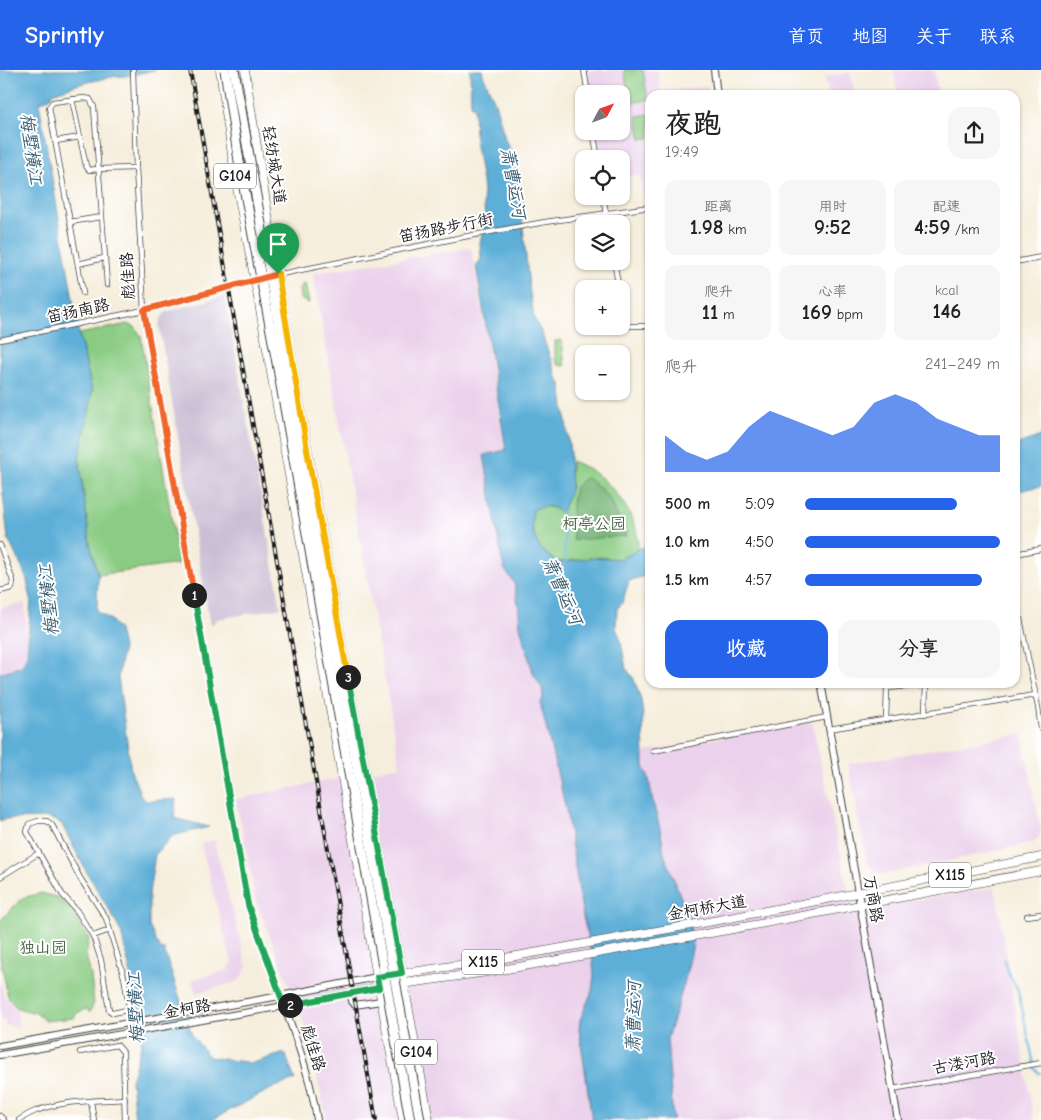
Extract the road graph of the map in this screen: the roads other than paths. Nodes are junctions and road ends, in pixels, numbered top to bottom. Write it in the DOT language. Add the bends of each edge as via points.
graph roads {
  1 [pos="132,70"];
  2 [pos="220,70"];
  3 [pos="225,70"];
  4 [pos="234,70"];
  5 [pos="245,70"];
  6 [pos="584,70"];
  7 [pos="714,70"];
  8 [pos="586,85"];
  9 [pos="717,90"];
  10 [pos="72,99"];
  11 [pos="80,137"];
  12 [pos="56,141"];
  13 [pos="136,168"];
  14 [pos="98,169"];
  15 [pos="604,205"];
  16 [pos="645,208"];
  17 [pos="606,214"];
  18 [pos="101,217"];
  19 [pos="70,222"];
  20 [pos="1041,257"];
  21 [pos="104,258"];
  22 [pos="1020,261"];
  23 [pos="78,264"];
  24 [pos="278,274"];
  25 [pos="255,281"];
  26 [pos="106,285"];
  27 [pos="83,293"];
  28 [pos="144,310"];
  29 [pos="630,326"];
  30 [pos="645,326"];
  31 [pos="0,340"];
  32 [pos="0,545"];
  33 [pos="1041,549"];
  34 [pos="1020,553"];
  35 [pos="0,591"];
  36 [pos="1020,619"];
  37 [pos="822,688"];
  38 [pos="887,688"];
  39 [pos="926,688"];
  40 [pos="1035,695"];
  41 [pos="925,714"];
  42 [pos="827,717"];
  43 [pos="886,720"];
  44 [pos="830,729"];
  45 [pos="1041,729"];
  46 [pos="653,751"];
  47 [pos="39,853"];
  48 [pos="1041,857"];
  49 [pos="1041,871"];
  50 [pos="0,877"];
  51 [pos="858,893"];
  52 [pos="860,905"];
  53 [pos="1041,914"];
  54 [pos="1028,916"];
  55 [pos="110,930"];
  56 [pos="93,936"];
  57 [pos="402,973"];
  58 [pos="377,977"];
  59 [pos="404,984"];
  60 [pos="379,988"];
  61 [pos="350,993"];
  62 [pos="280,996"];
  63 [pos="382,1001"];
  64 [pos="284,1006"];
  65 [pos="0,1046"];
  66 [pos="80,1052"];
  67 [pos="0,1055"];
  68 [pos="1036,1064"];
  69 [pos="892,1089"];
  70 [pos="125,1099"];
  71 [pos="91,1102"];
  72 [pos="0,1116"];
  73 [pos="4,1120"];
  74 [pos="19,1120"];
  75 [pos="94,1120"];
  76 [pos="125,1120"];
  77 [pos="317,1120"];
  78 [pos="403,1120"];
  79 [pos="410,1120"];
  80 [pos="420,1120"];
  81 [pos="429,1120"];
  82 [pos="898,1120"];
  1 -- 13 [label="street, 彪佳路"];
  2 -- 25 [label="main road, G104" via="236,183"];
  3 -- 79 [label="highway, bridge"];
  4 -- 80 [label="highway, bridge"];
  5 -- 24 [label="main road, 轻纺城大道 / G104"];
  6 -- 8 [label="street"];
  7 -- 9 [label="main road"];
  10 -- 11 [label="street"];
  10 -- 12 [label="street" via="53,102 49,107"];
  10 -- 14 [label="street" via="90,99 94,107"];
  11 -- 12 [label="street"];
  11 -- 14 [label="street" via="86,166 90,170"];
  12 -- 19 [label="street"];
  13 -- 14 [label="street"];
  13 -- 28 [label="street, 彪佳路"];
  14 -- 18 [label="street"];
  15 -- 17 [label="street"];
  16 -- 17 [label="street, 笛扬路步行街"];
  17 -- 24 [label="street, 笛扬路步行街" via="545,222"];
  18 -- 19 [label="street"];
  18 -- 21 [label="street"];
  19 -- 23 [label="street"];
  20 -- 22 [label="street"];
  21 -- 23 [label="street"];
  21 -- 26 [label="street"];
  23 -- 27 [label="street"];
  24 -- 25 [label="street, 笛扬南路"];
  24 -- 57 [label="main road, 轻纺城大道 / G104"];
  25 -- 28 [label="street, 笛扬南路"];
  25 -- 58 [label="main road, G104"];
  28 -- 31 [label="street, 笛扬南路"];
  28 -- 62 [label="street, 彪佳路" via="248,905"];
  29 -- 30 [label="street"];
  32 -- 35 [label="street" via="13,581 12,588"];
  33 -- 34 [label="street"];
  36 -- 40 [label="street"];
  37 -- 42 [label="main road, 万商路"];
  38 -- 43 [label="street"];
  39 -- 41 [label="street"];
  40 -- 41 [label="street"];
  40 -- 45 [label="street"];
  41 -- 43 [label="street"];
  42 -- 44 [label="main road, 万商路"];
  42 -- 46 [label="street"];
  43 -- 44 [label="street"];
  44 -- 51 [label="main road, 万商路"];
  47 -- 50 [label="street"];
  47 -- 55 [label="street" via="26,832 29,824 47,821 106,918"];
  47 -- 56 [label="street" via="62,894"];
  48 -- 51 [label="main road, 金柯桥大道 / X115"];
  49 -- 52 [label="main road, 金柯桥大道 / X115"];
  51 -- 52 [label="main road, 万商路"];
  51 -- 57 [label="main road, 金柯桥大道 / X115" via="499,960"];
  52 -- 59 [label="main road, 金柯桥大道 / X115" via="501,970"];
  52 -- 69 [label="main road, 万商路"];
  53 -- 54 [label="street"];
  55 -- 56 [label="street"];
  55 -- 56 [label="street" via="124,977 127,1010 113,1013 109,1010 101,960"];
  57 -- 58 [label="main road, 金柯桥大道"];
  57 -- 59 [label="main road, 轻纺城大道 / G104"];
  58 -- 60 [label="main road, G104"];
  58 -- 62 [label="main road, 金柯路"];
  59 -- 60 [label="main road, 金柯桥大道 / X115"];
  59 -- 81 [label="main road, 轻纺城大道 / G104"];
  60 -- 61 [label="main road, 金柯路"];
  60 -- 63 [label="main road, G104"];
  61 -- 63 [label="main road" via="354,1005"];
  61 -- 64 [label="main road, 金柯路"];
  62 -- 64 [label="main road, 彪佳路"];
  62 -- 65 [label="main road, 金柯路"];
  63 -- 78 [label="main road, G104"];
  64 -- 67 [label="main road, 金柯路"];
  64 -- 77 [label="main road, 彪佳路" via="300,1049"];
  66 -- 70 [label="street" via="120,1048 123,1052"];
  68 -- 69 [label="street, 古溇河路"];
  69 -- 82 [label="main road, 万商路"];
  70 -- 71 [label="street"];
  70 -- 76 [label="street"];
  71 -- 74 [label="street" via="55,1105"];
  71 -- 75 [label="street"];
  72 -- 73 [label="street"];
}
